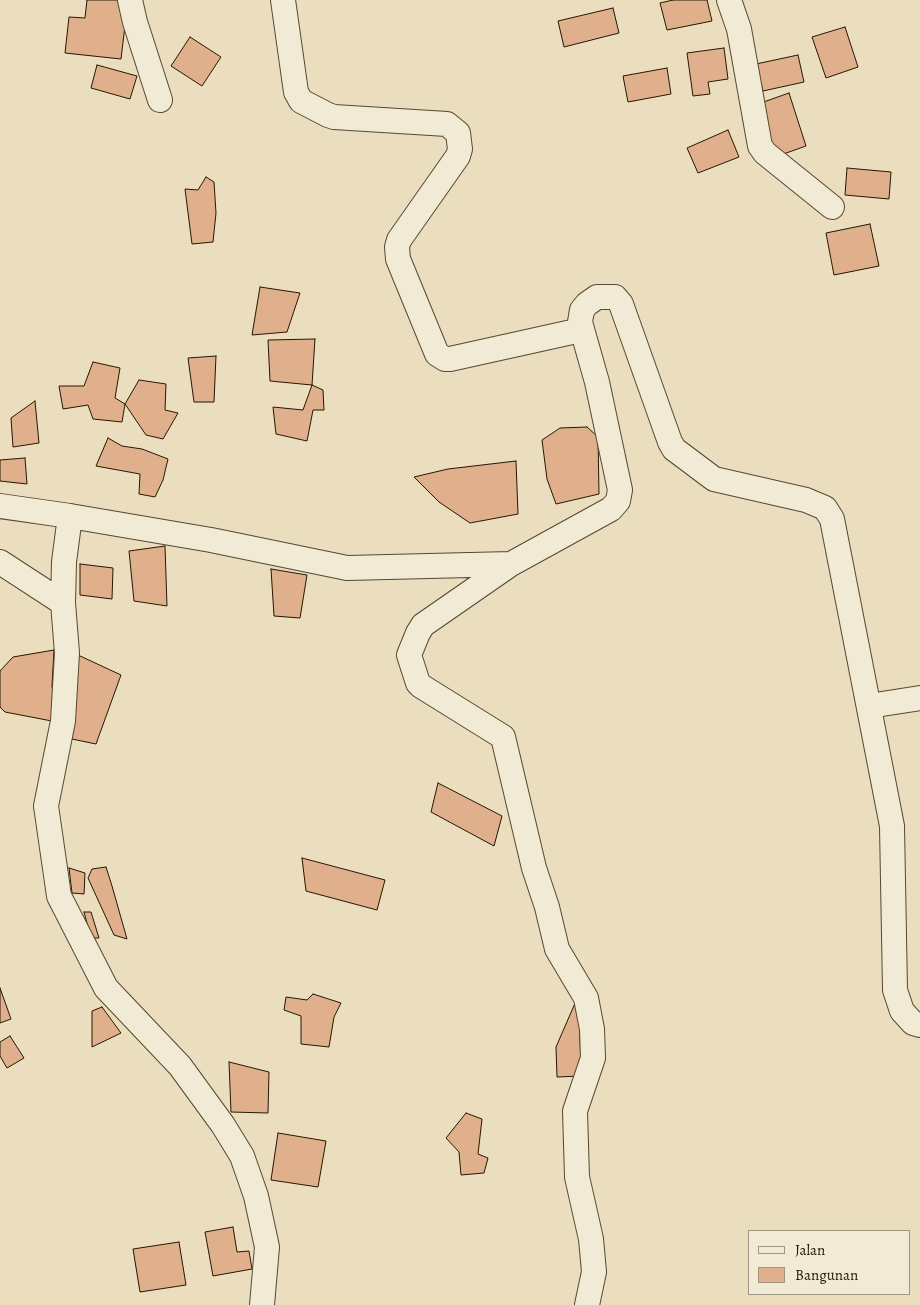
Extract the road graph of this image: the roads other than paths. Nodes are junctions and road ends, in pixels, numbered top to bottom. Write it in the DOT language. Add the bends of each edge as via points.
graph roads {
  1 [pos="130,0"];
  2 [pos="283,0"];
  3 [pos="729,0"];
  4 [pos="160,100"];
  5 [pos="832,207"];
  6 [pos="581,330"];
  7 [pos="0,506"];
  8 [pos="70,516"];
  9 [pos="0,562"];
  10 [pos="511,564"];
  11 [pos="63,604"];
  12 [pos="920,698"];
  13 [pos="869,706"];
  14 [pos="920,1024"];
  15 [pos="262,1305"];
  16 [pos="587,1305"];
  1 -- 4 [label="street"];
  2 -- 6 [label="street" via="296,92 301,101 328,115 447,124 458,133 458,156 397,247 398,259 437,354 445,359"];
  3 -- 5 [label="street" via="739,29 760,146"];
  6 -- 10 [label="street" via="597,382 620,497 611,509"];
  6 -- 13 [label="street" via="580,314 587,304 597,297 619,299 674,448 716,480 806,500 825,508 830,514"];
  7 -- 8 [label="street"];
  8 -- 10 [label="street" via="211,540 346,568"];
  8 -- 11 [label="street"];
  9 -- 11 [label="street"];
  10 -- 16 [label="street" via="423,625 410,650 410,658 421,686 503,737 556,949 586,998 593,1058 575,1111 577,1177 592,1239 594,1272"];
  11 -- 15 [label="street" via="67,653 63,720 46,806 59,896 106,988 180,1066 242,1156 256,1196 267,1247"];
  12 -- 13 [label="street"];
  13 -- 14 [label="street" via="892,826 895,990 902,1011"];
}
